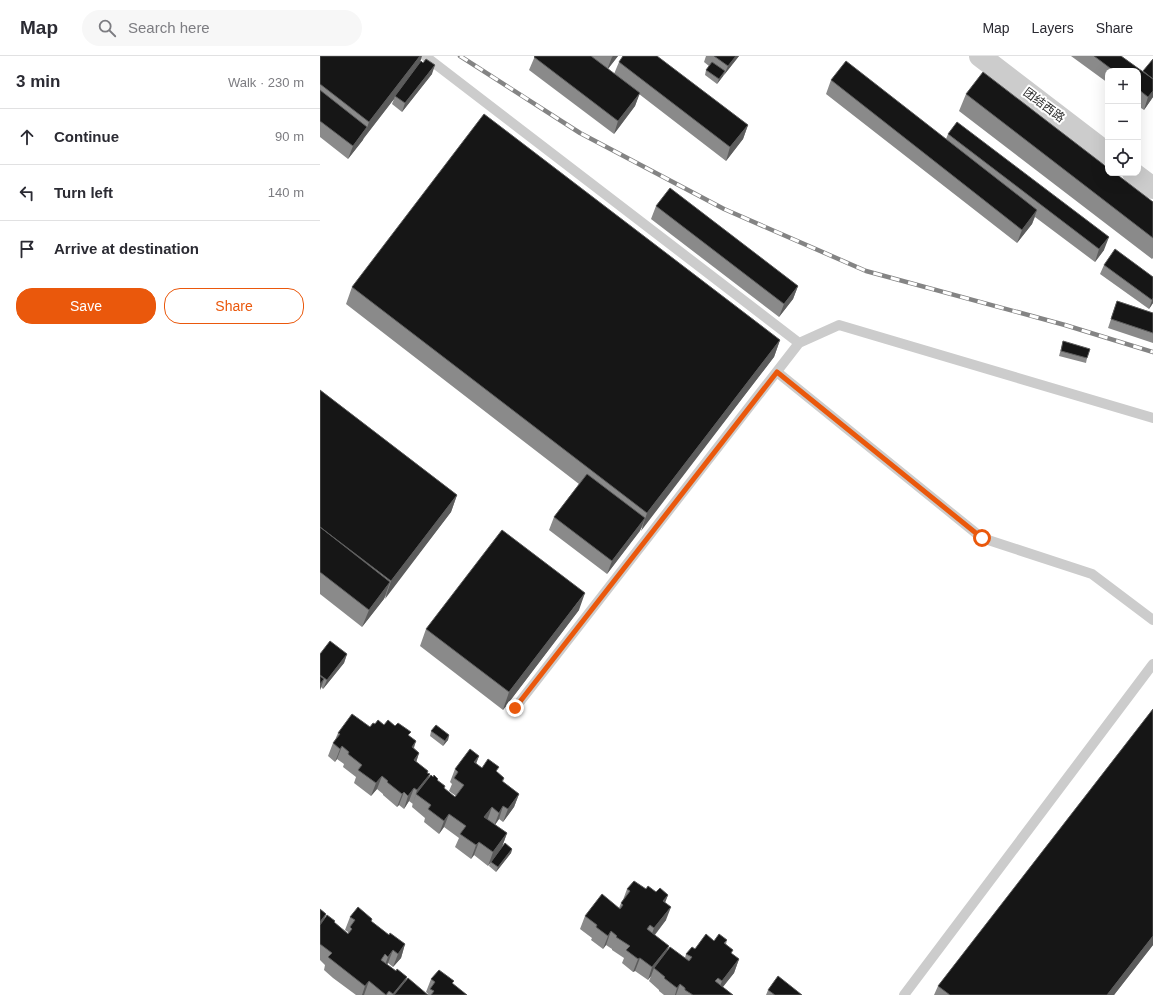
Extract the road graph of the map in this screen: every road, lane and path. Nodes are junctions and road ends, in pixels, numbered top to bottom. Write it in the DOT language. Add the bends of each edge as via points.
graph roads {
  1 [pos="424,56"];
  2 [pos="980,56"];
  3 [pos="1105,152"];
  4 [pos="1137,176"];
  5 [pos="1153,188"];
  6 [pos="800,343"];
  7 [pos="777,372"];
  8 [pos="1153,418"];
  9 [pos="1153,620"];
  10 [pos="1153,664"];
  11 [pos="515,708"];
  12 [pos="904,995"];
  1 -- 6 [label="lane"];
  2 -- 3 [label="street, 团结西路"];
  4 -- 5 [label="street"];
  6 -- 7 [label="lane"];
  6 -- 8 [label="lane" via="839,325"];
  7 -- 9 [label="lane" via="982,538 1092,574"];
  7 -- 11 [label="lane"];
  10 -- 12 [label="lane"];
}
